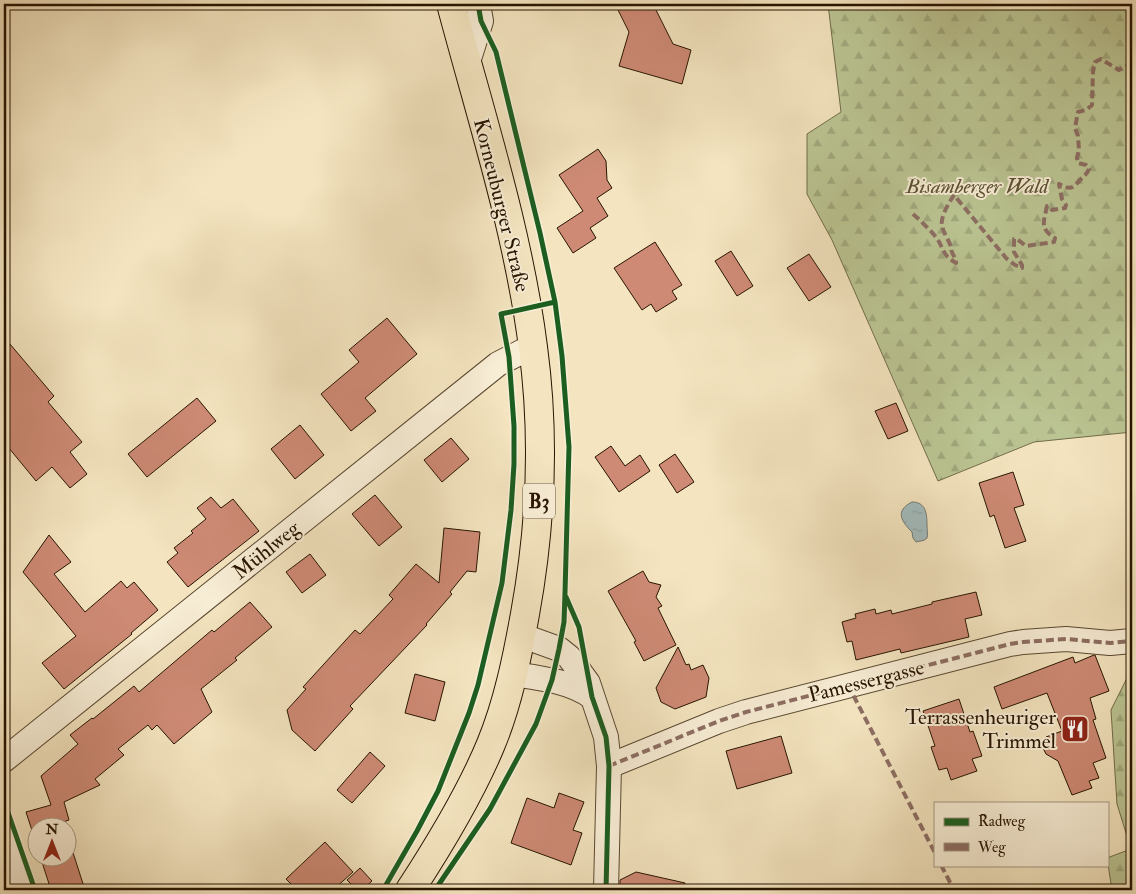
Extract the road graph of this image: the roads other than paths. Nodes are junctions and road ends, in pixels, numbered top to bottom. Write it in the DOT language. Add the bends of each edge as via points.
graph roads {
  1 [pos="451,4"];
  2 [pos="478,4"];
  3 [pos="467,65"];
  4 [pos="533,346"];
  5 [pos="521,637"];
  6 [pos="1132,641"];
  7 [pos="513,674"];
  8 [pos="592,698"];
  9 [pos="4,760"];
  10 [pos="609,766"];
  11 [pos="4,834"];
  12 [pos="22,890"];
  13 [pos="410,890"];
  14 [pos="606,890"];
  1 -- 3 [label="main road, Korneuburger Straße / B3"];
  2 -- 3 [label="street" via="480,21"];
  3 -- 4 [label="main road, Korneuburger Straße / B3" via="508,219"];
  4 -- 5 [label="main road, Korneuburger Straße / B3" via="537,384 539,502"];
  4 -- 9 [label="street, Mühlweg" via="498,364"];
  5 -- 7 [label="main road, Korneuburger Straße / B3"];
  5 -- 8 [label="street" via="559,649 569,657 588,683"];
  6 -- 10 [label="street, Pamessergasse" via="1110,643 1066,639 1010,644 746,712"];
  7 -- 8 [label="street" via="574,686"];
  7 -- 13 [label="main road, Korneuburger Straße / B3" via="503,712 478,774"];
  8 -- 10 [label="street" via="606,737"];
  10 -- 14 [label="street"];
  11 -- 12 [label="street"];
}
